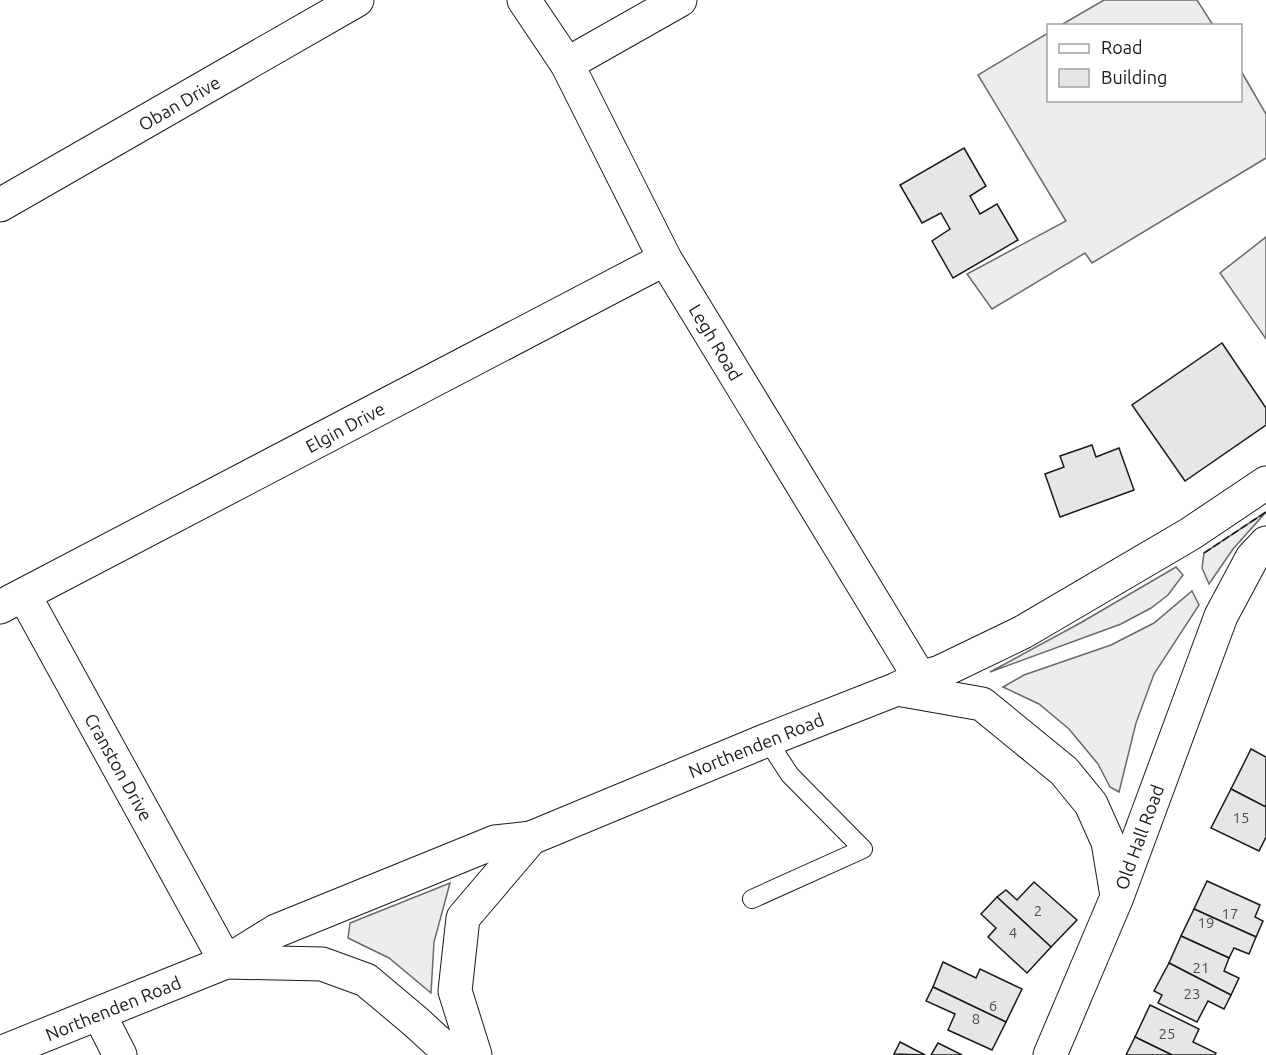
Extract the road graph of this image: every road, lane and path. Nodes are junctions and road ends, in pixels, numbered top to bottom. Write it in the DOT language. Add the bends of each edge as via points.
graph roads {
  1 [pos="357,0"];
  2 [pos="524,0"];
  3 [pos="680,0"];
  4 [pos="567,64"];
  5 [pos="0,205"];
  6 [pos="665,259"];
  7 [pos="1266,483"];
  8 [pos="1266,543"];
  9 [pos="12,601"];
  10 [pos="909,683"];
  11 [pos="767,740"];
  12 [pos="531,838"];
  13 [pos="1117,897"];
  14 [pos="752,899"];
  15 [pos="226,962"];
  16 [pos="99,1014"];
  17 [pos="0,1053"];
  18 [pos="120,1055"];
  19 [pos="452,1055"];
  20 [pos="475,1055"];
  21 [pos="1050,1055"];
  1 -- 5 [label="main road, Oban Drive"];
  2 -- 4 [label="main road, Legh Road"];
  3 -- 4 [label="main road"];
  4 -- 6 [label="main road, Legh Road"];
  6 -- 9 [label="main road, Elgin Drive"];
  6 -- 10 [label="main road, Legh Road"];
  7 -- 10 [label="main road, Northenden Road" via="1190,534 1023,632"];
  8 -- 13 [label="main road, Old Hall Road" via="1252,558 1221,616"];
  9 -- 15 [label="main road, Cranston Drive"];
  10 -- 11 [label="main road, Northenden Road"];
  10 -- 13 [label="main road" via="982,704 1064,771 1091,804 1108,842"];
  11 -- 12 [label="main road, Northenden Road"];
  11 -- 14 [label="lane" via="790,775 863,849"];
  12 -- 15 [label="main road, Northenden Road" via="495,842 287,926"];
  12 -- 20 [label="main road" via="463,918 455,991"];
  13 -- 21 [label="main road, Old Hall Road"];
  15 -- 16 [label="main road, Northenden Road"];
  15 -- 19 [label="main road, Northenden Road" via="322,964 366,980"];
  16 -- 17 [label="main road, Northenden Road"];
  16 -- 18 [label="main road"];
}
